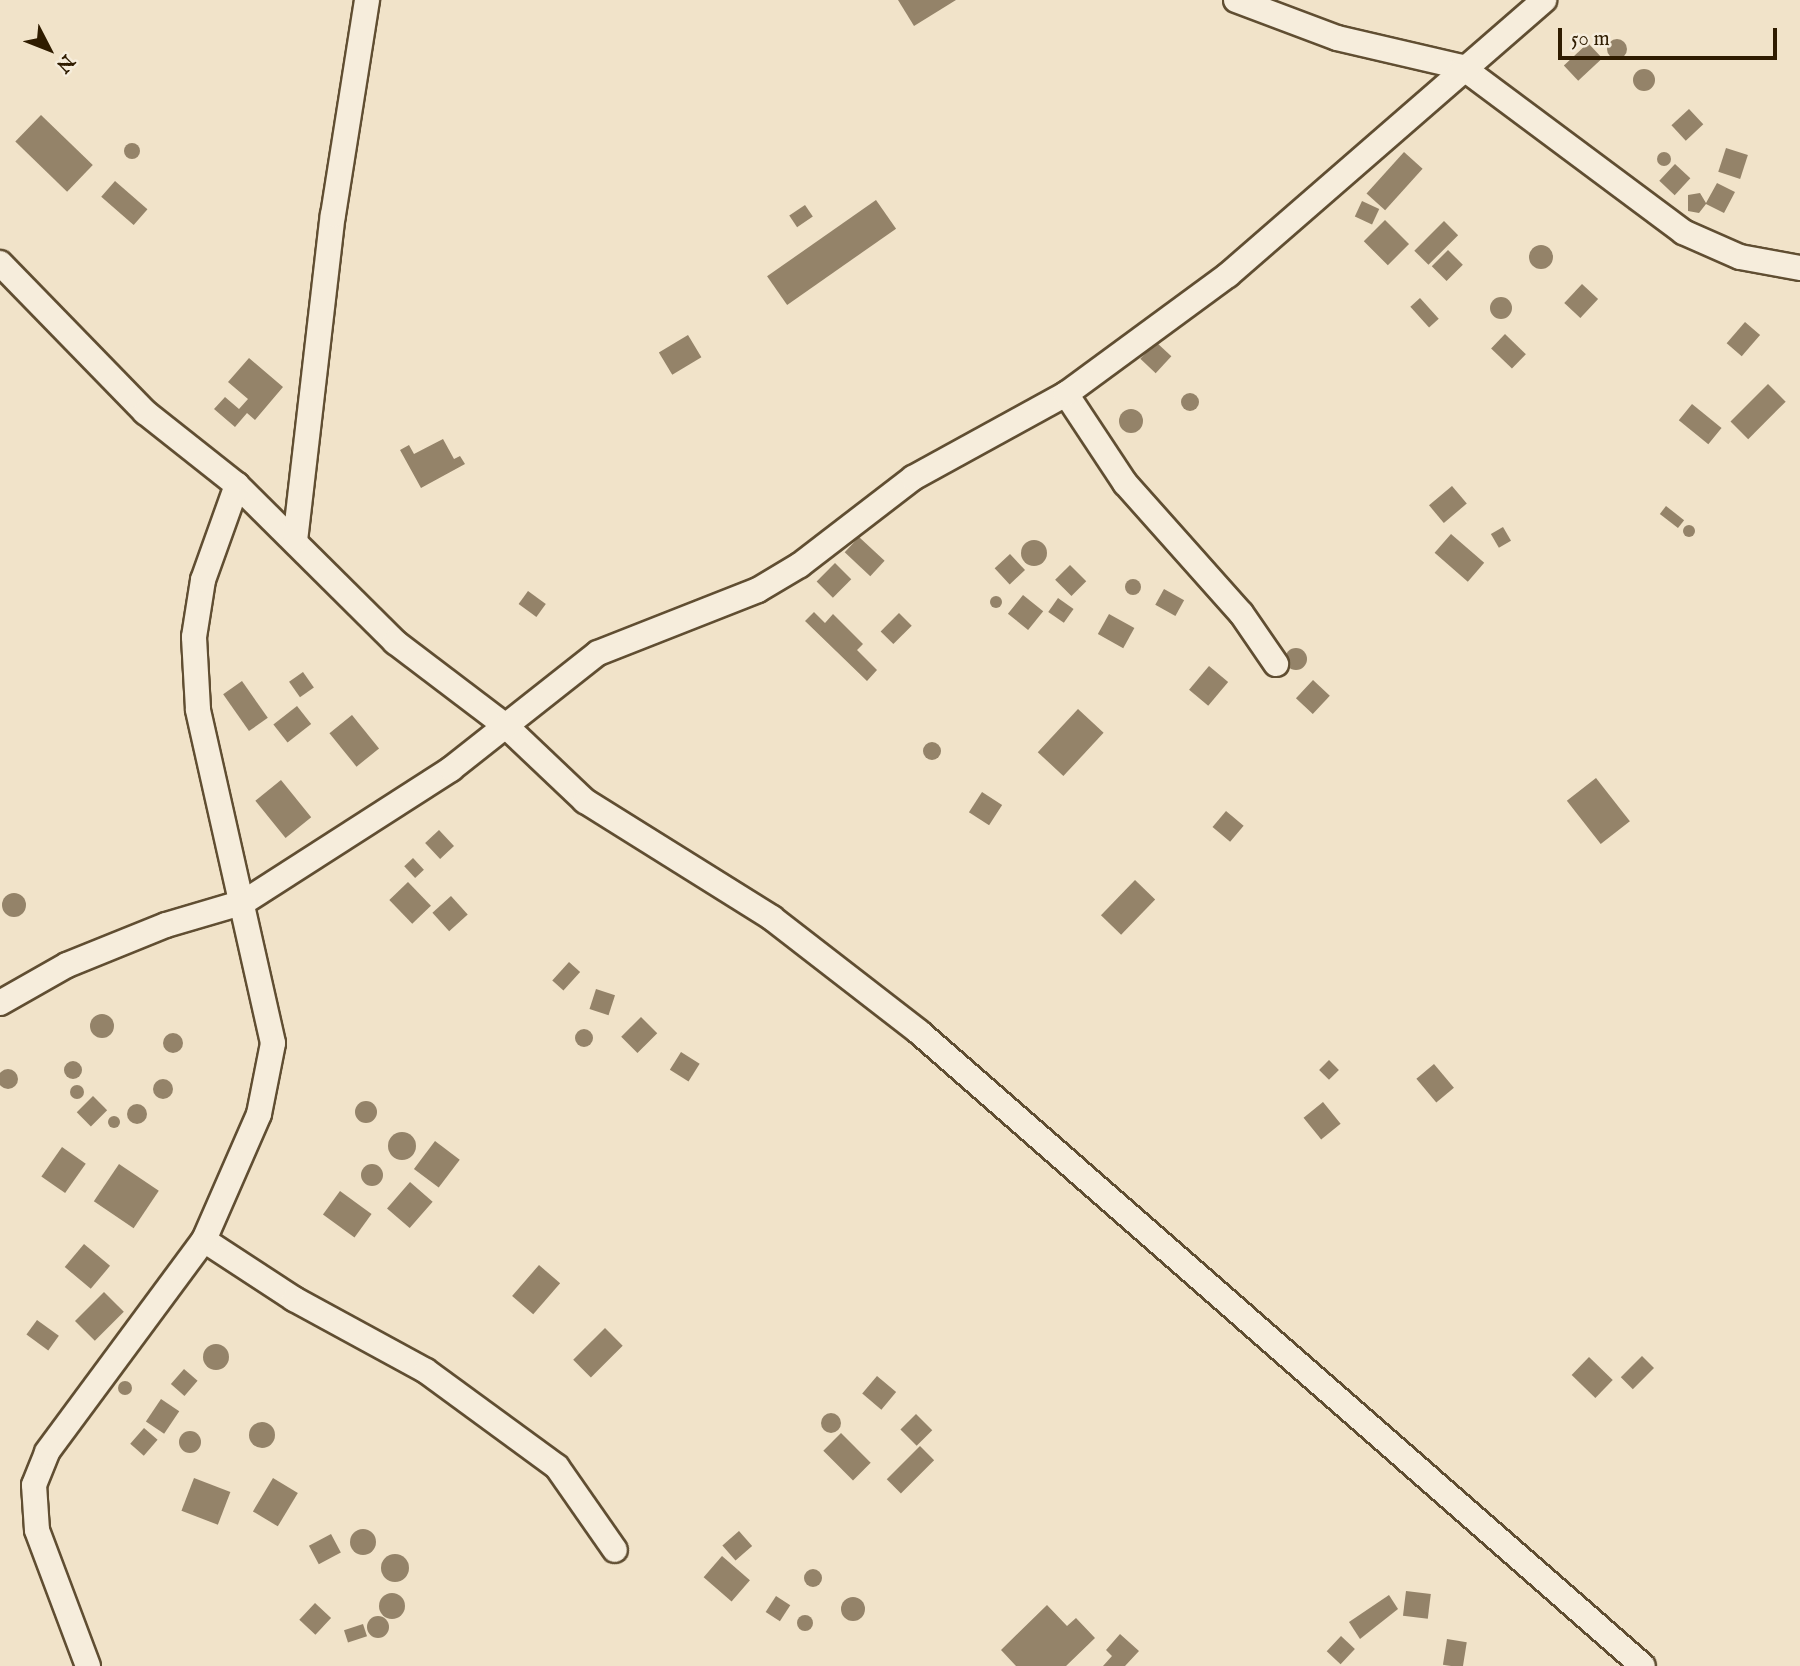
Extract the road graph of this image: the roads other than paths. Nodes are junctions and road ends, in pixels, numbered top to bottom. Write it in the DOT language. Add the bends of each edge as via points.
graph roads {
  1 [pos="367,0"];
  2 [pos="1236,0"];
  3 [pos="1544,0"];
  4 [pos="1462,67"];
  5 [pos="0,263"];
  6 [pos="1800,268"];
  7 [pos="1066,394"];
  8 [pos="237,485"];
  9 [pos="295,541"];
  10 [pos="1276,664"];
  11 [pos="506,727"];
  12 [pos="243,902"];
  13 [pos="0,1003"];
  14 [pos="204,1240"];
  15 [pos="615,1549"];
  16 [pos="88,1666"];
  17 [pos="1643,1666"];
  1 -- 9 [label="street" via="333,215"];
  2 -- 4 [label="street" via="1336,38"];
  3 -- 4 [label="street"];
  4 -- 6 [label="street" via="1683,232 1740,257"];
  4 -- 7 [label="street" via="1228,275"];
  5 -- 8 [label="street" via="145,412"];
  7 -- 10 [label="street" via="1125,484 1241,613"];
  7 -- 11 [label="street" via="913,478 800,565 758,590 598,653"];
  8 -- 9 [label="street"];
  8 -- 12 [label="street" via="203,580 194,636 198,709"];
  9 -- 11 [label="street" via="395,642"];
  11 -- 12 [label="street" via="451,769"];
  11 -- 17 [label="street" via="585,801 772,918 919,1032"];
  12 -- 13 [label="street" via="166,925 79,960"];
  12 -- 14 [label="street" via="273,1043 259,1114"];
  14 -- 15 [label="street" via="294,1299 426,1371 557,1467"];
  14 -- 16 [label="street" via="47,1452 34,1485 37,1530"];
}
